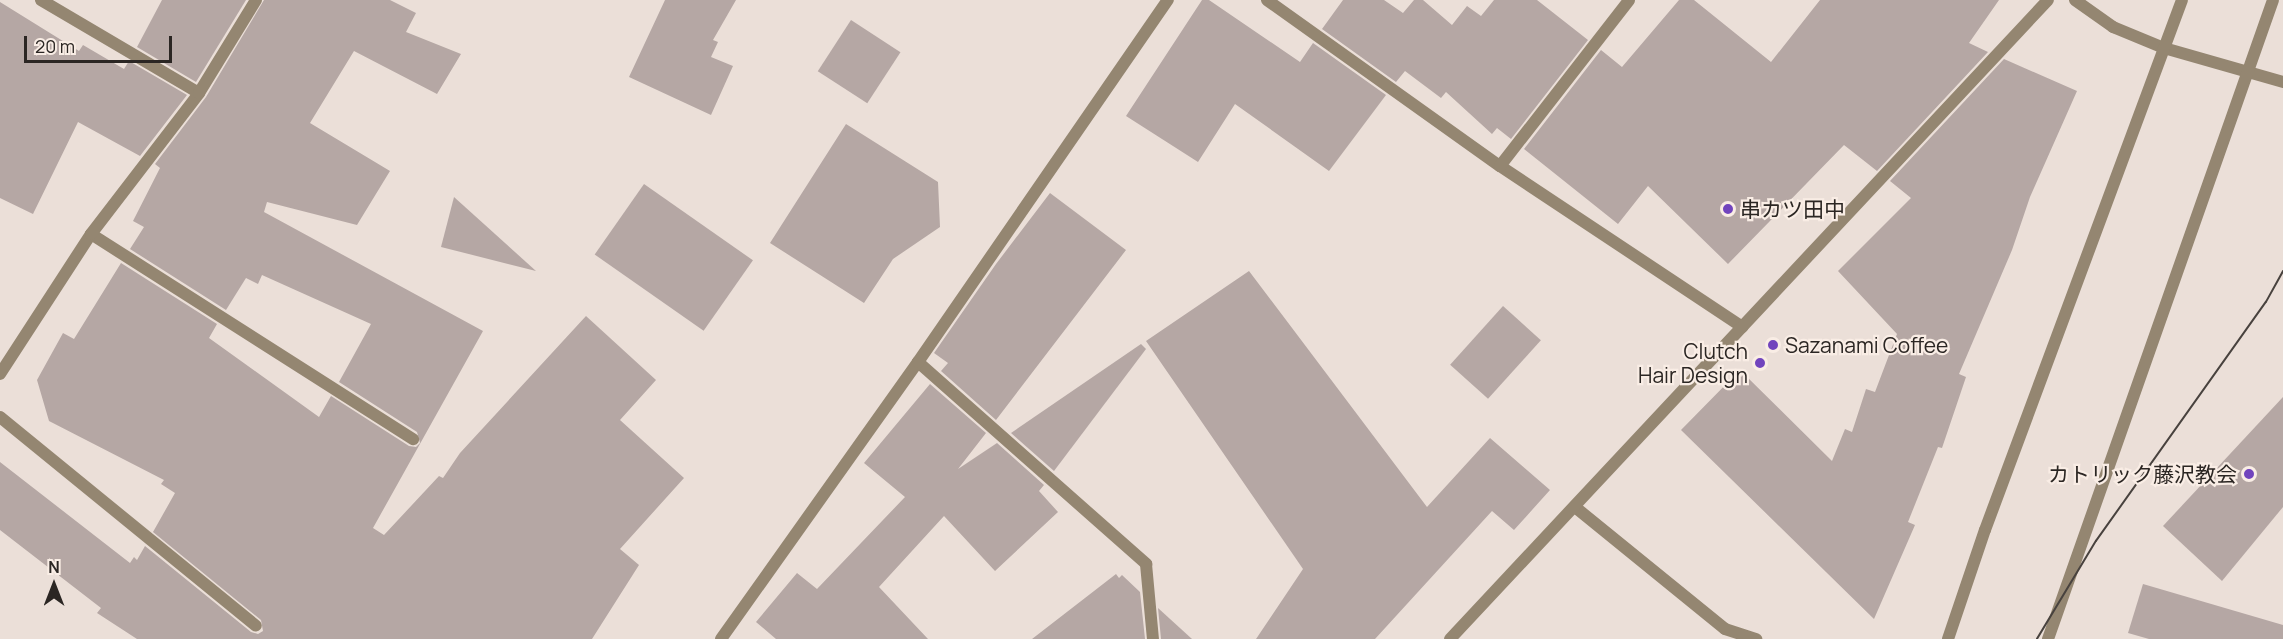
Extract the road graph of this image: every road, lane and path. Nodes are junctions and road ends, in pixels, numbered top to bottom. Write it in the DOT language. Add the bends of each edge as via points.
graph roads {
  1 [pos="41,0"];
  2 [pos="256,0"];
  3 [pos="1167,0"];
  4 [pos="1267,0"];
  5 [pos="1629,0"];
  6 [pos="2048,0"];
  7 [pos="2075,0"];
  8 [pos="2182,0"];
  9 [pos="2273,0"];
  10 [pos="2164,48"];
  11 [pos="2248,72"];
  12 [pos="2283,82"];
  13 [pos="199,93"];
  14 [pos="1500,166"];
  15 [pos="91,234"];
  16 [pos="1742,327"];
  17 [pos="918,362"];
  18 [pos="0,374"];
  19 [pos="0,417"];
  20 [pos="413,439"];
  21 [pos="1575,507"];
  22 [pos="256,626"];
  23 [pos="721,639"];
  24 [pos="1153,639"];
  25 [pos="1450,639"];
  26 [pos="1756,639"];
  27 [pos="1948,639"];
  28 [pos="2048,639"];
  1 -- 13 [label="street"];
  2 -- 13 [label="street"];
  3 -- 17 [label="street"];
  4 -- 14 [label="street"];
  5 -- 14 [label="street"];
  6 -- 16 [label="street"];
  7 -- 10 [label="street" via="2113,27"];
  8 -- 10 [label="street"];
  9 -- 11 [label="street"];
  10 -- 11 [label="street"];
  10 -- 27 [label="street"];
  11 -- 12 [label="street"];
  11 -- 28 [label="street"];
  13 -- 15 [label="street"];
  14 -- 16 [label="street"];
  15 -- 18 [label="street"];
  15 -- 20 [label="street"];
  16 -- 21 [label="street"];
  17 -- 23 [label="street"];
  17 -- 24 [label="street" via="1146,564"];
  19 -- 22 [label="street"];
  21 -- 25 [label="street"];
  21 -- 26 [label="street" via="1725,629"];
}
